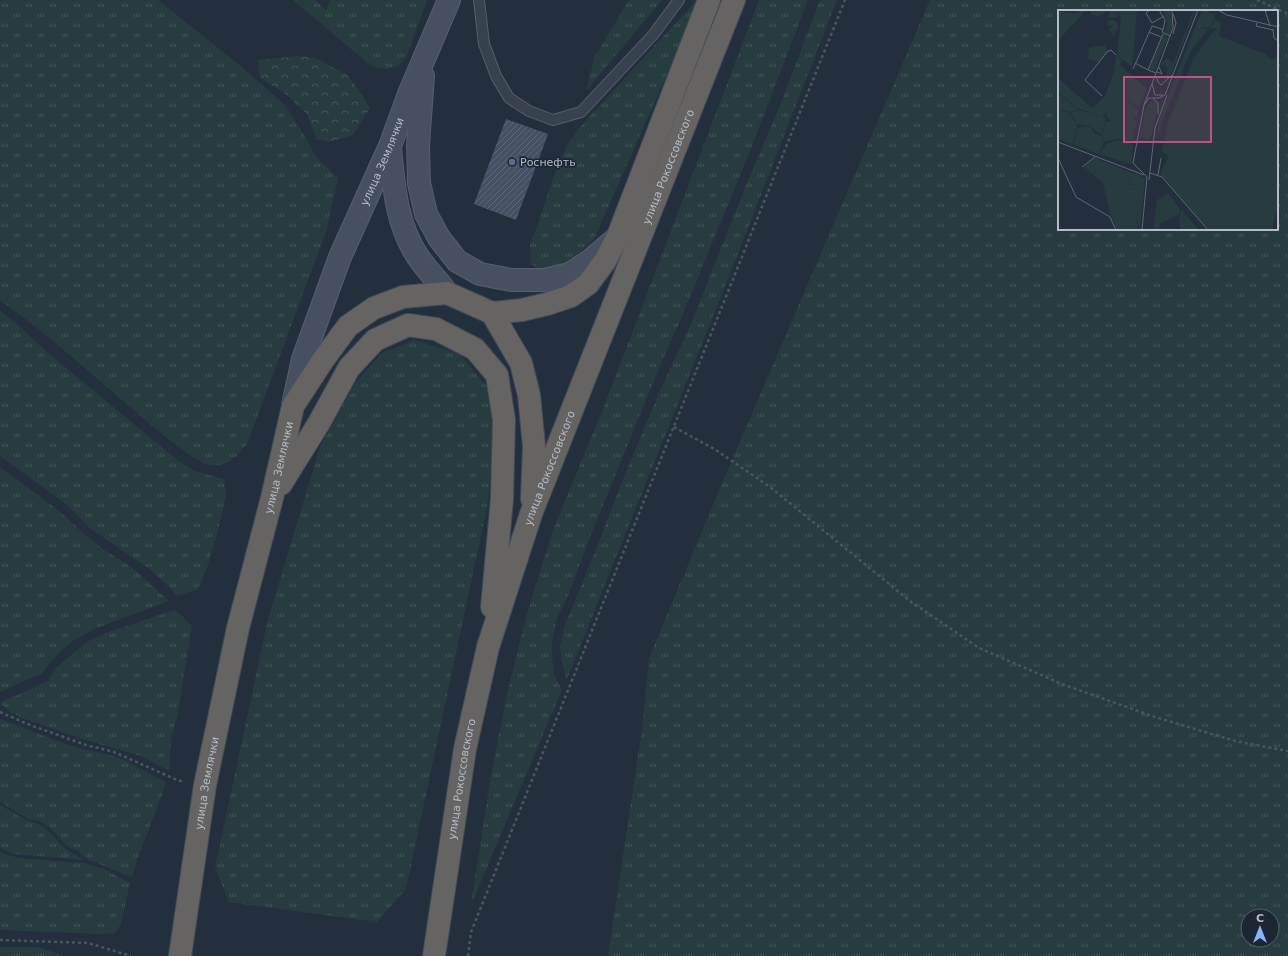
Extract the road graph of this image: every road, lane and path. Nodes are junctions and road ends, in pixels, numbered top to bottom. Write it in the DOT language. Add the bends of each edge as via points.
graph roads {
  1 [pos="449,0"];
  2 [pos="479,0"];
  3 [pos="679,0"];
  4 [pos="709,0"];
  5 [pos="734,0"];
  6 [pos="845,0"];
  7 [pos="1257,0"];
  8 [pos="1288,14"];
  9 [pos="424,59"];
  10 [pos="390,146"];
  11 [pos="618,236"];
  12 [pos="447,293"];
  13 [pos="492,313"];
  14 [pos="293,406"];
  15 [pos="674,427"];
  16 [pos="272,498"];
  17 [pos="531,514"];
  18 [pos="488,647"];
  19 [pos="0,712"];
  20 [pos="1288,751"];
  21 [pos="205,785"];
  22 [pos="0,940"];
  23 [pos="131,956"];
  24 [pos="180,956"];
  25 [pos="434,956"];
  26 [pos="468,956"];
  1 -- 9 [label="main road, улица Землячки"];
  2 -- 3 [label="lane" via="484,44 496,76 509,98 529,111 553,120 581,112 653,35"];
  4 -- 11 [label="highway, улица Рокоссовского"];
  5 -- 17 [label="highway, улица Рокоссовского"];
  6 -- 15 [label="path"];
  7 -- 8 [label="path"];
  9 -- 10 [label="main road, улица Землячки"];
  9 -- 11 [label="main road" via="418,145 419,183 426,214 439,238 457,260 480,274 511,280 545,280 570,274 591,260"];
  10 -- 12 [label="main road" via="395,196 403,227 418,257"];
  10 -- 14 [label="main road, улица Землячки" via="340,257 303,359"];
  11 -- 13 [label="highway, улица Рокоссовского" via="588,284 571,296 547,304"];
  12 -- 13 [label="highway"];
  12 -- 14 [label="highway" via="403,297 374,308 348,326"];
  13 -- 17 [label="highway" via="521,363 529,395 534,446"];
  14 -- 16 [label="highway, улица Землячки"];
  15 -- 20 [label="path" via="716,450 770,487 910,601 979,648 1062,684 1152,716 1235,741"];
  15 -- 26 [label="path" via="471,932"];
  16 -- 18 [label="highway" via="319,423 349,368 375,340 408,325 436,329 475,349 497,375 504,420 502,498"];
  16 -- 21 [label="highway, улица Землячки" via="238,628"];
  17 -- 18 [label="highway, улица Рокоссовского"];
  18 -- 25 [label="highway, улица Рокоссовского" via="465,749"];
  19 -- 21 [label="path" via="79,742 114,752 177,780"];
  21 -- 24 [label="highway, улица Землячки"];
  22 -- 23 [label="path" via="88,943"];
}
